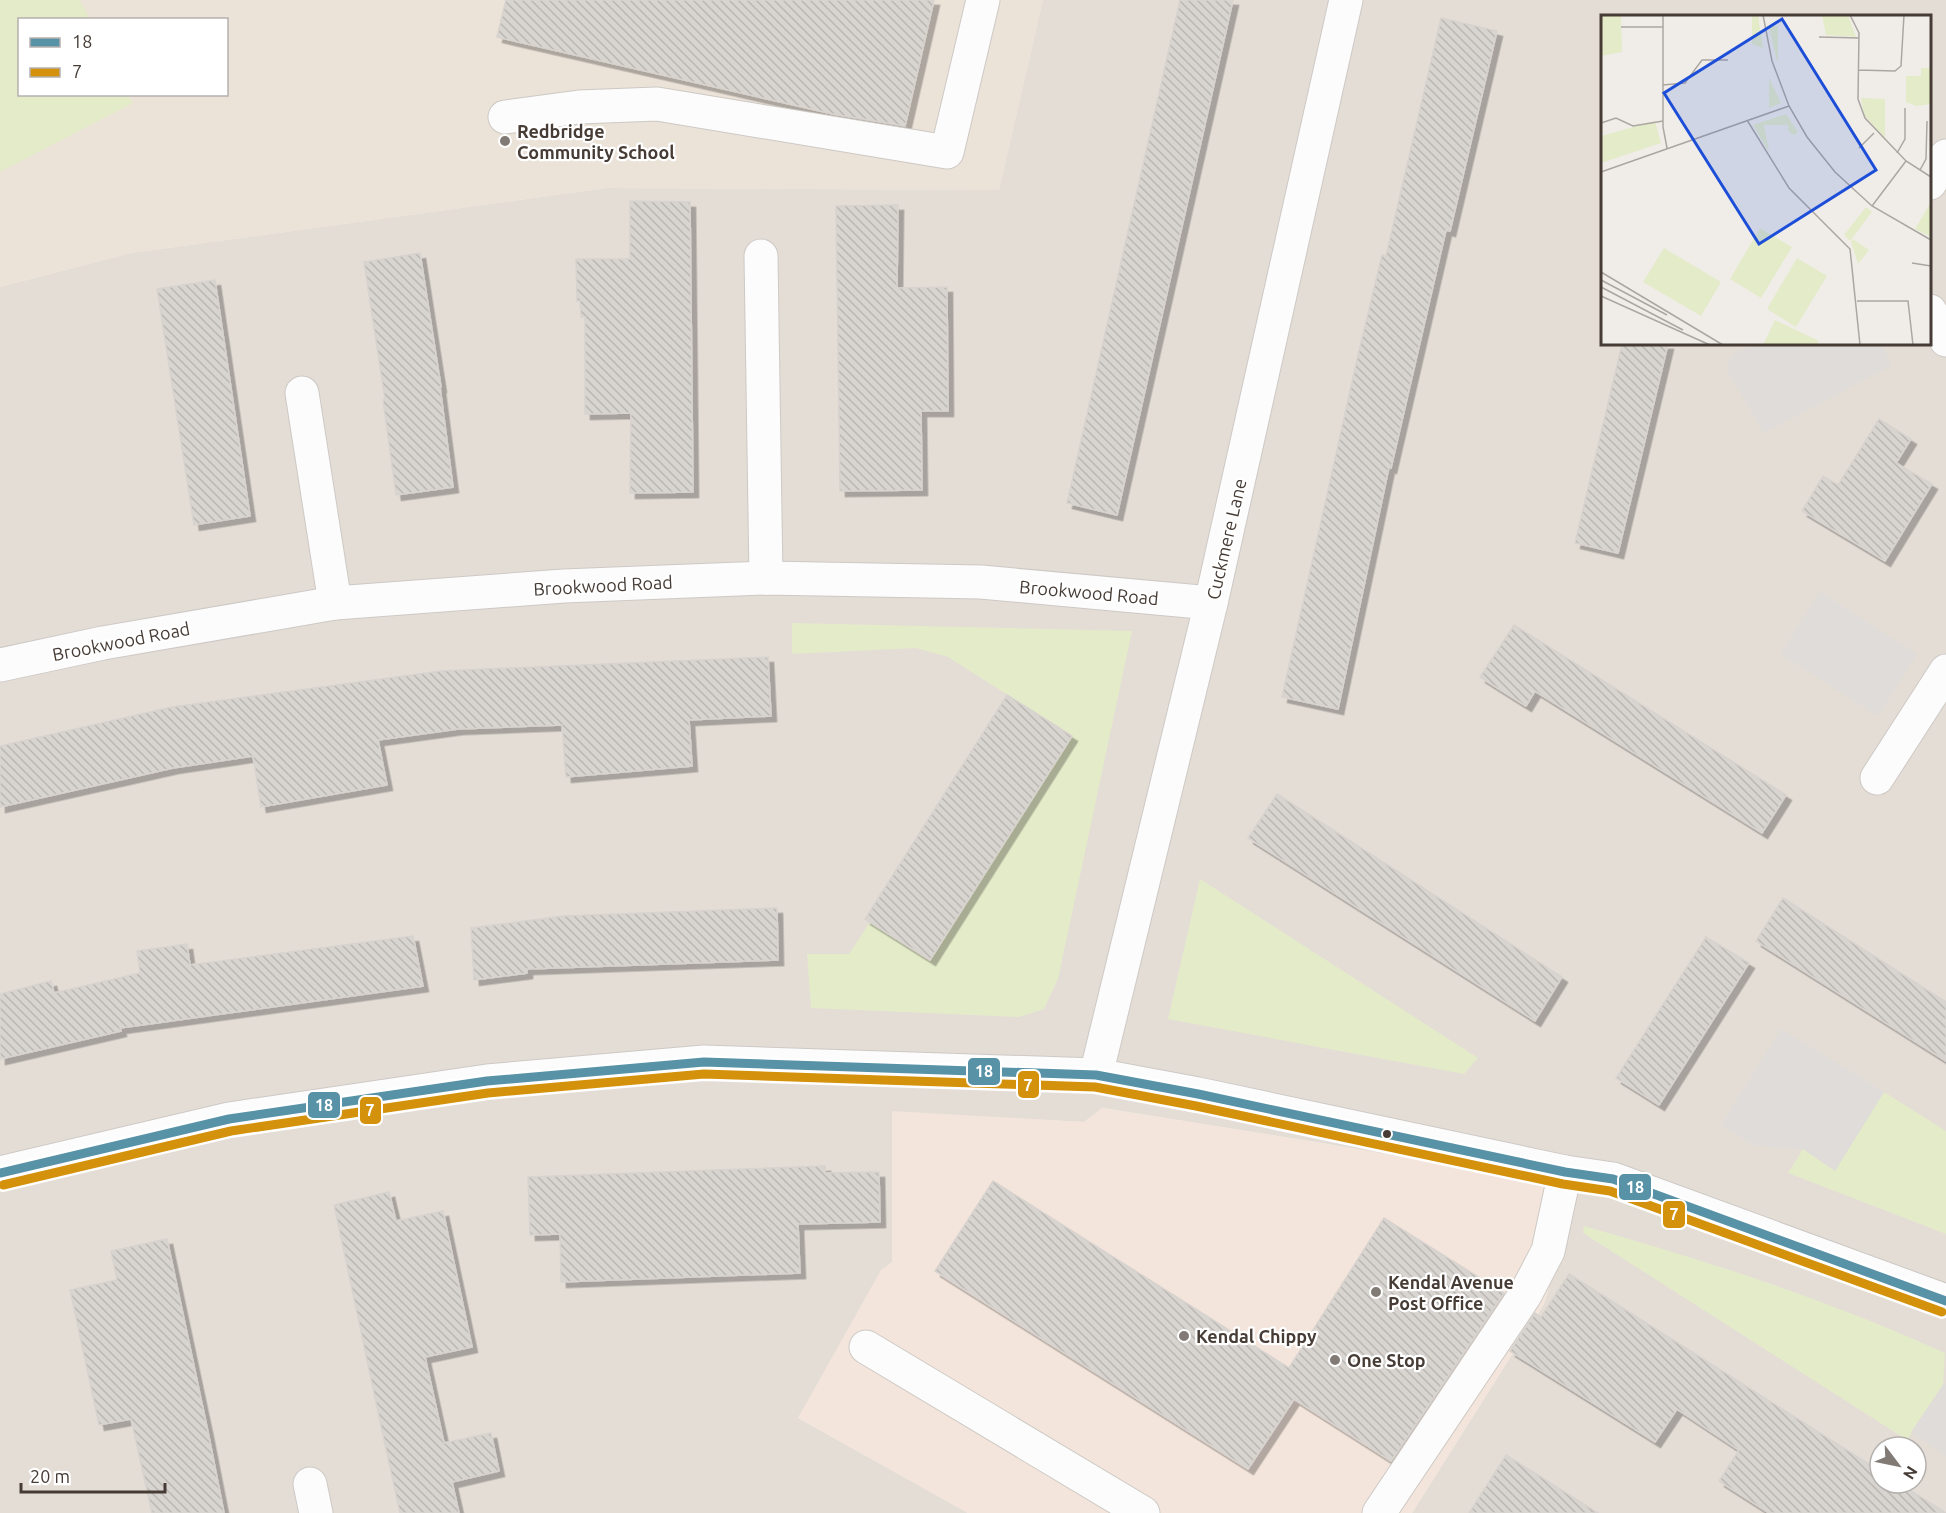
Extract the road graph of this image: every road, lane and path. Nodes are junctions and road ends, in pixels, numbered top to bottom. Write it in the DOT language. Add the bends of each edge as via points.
graph roads {
  1 [pos="982,0"];
  2 [pos="1346,0"];
  3 [pos="505,117"];
  4 [pos="1946,156"];
  5 [pos="1931,180"];
  6 [pos="761,256"];
  7 [pos="1931,314"];
  8 [pos="1946,340"];
  9 [pos="303,393"];
  10 [pos="766,578"];
  11 [pos="335,603"];
  12 [pos="1211,603"];
  13 [pos="0,665"];
  14 [pos="1946,671"];
  15 [pos="1877,778"];
  16 [pos="1096,1076"];
  17 [pos="1564,1172"];
  18 [pos="0,1173"];
  19 [pos="1946,1301"];
  20 [pos="866,1347"];
  21 [pos="1143,1513"];
  22 [pos="1379,1513"];
  1 -- 3 [label="street" via="947,152 657,104 579,107"];
  2 -- 12 [label="street, Cuckmere Lane"];
  4 -- 5 [label="street"];
  6 -- 10 [label="street"];
  7 -- 8 [label="street"];
  9 -- 11 [label="street"];
  10 -- 11 [label="street, Brookwood Road" via="564,586"];
  10 -- 12 [label="street, Brookwood Road" via="981,582"];
  11 -- 13 [label="street, Brookwood Road"];
  12 -- 16 [label="street, Cuckmere Lane"];
  14 -- 15 [label="street"];
  16 -- 17 [label="street"];
  16 -- 18 [label="street" via="704,1062 499,1080 227,1119"];
  17 -- 19 [label="street" via="1613,1179"];
  17 -- 22 [label="street" via="1548,1251 1525,1295"];
  20 -- 21 [label="street"];
}
